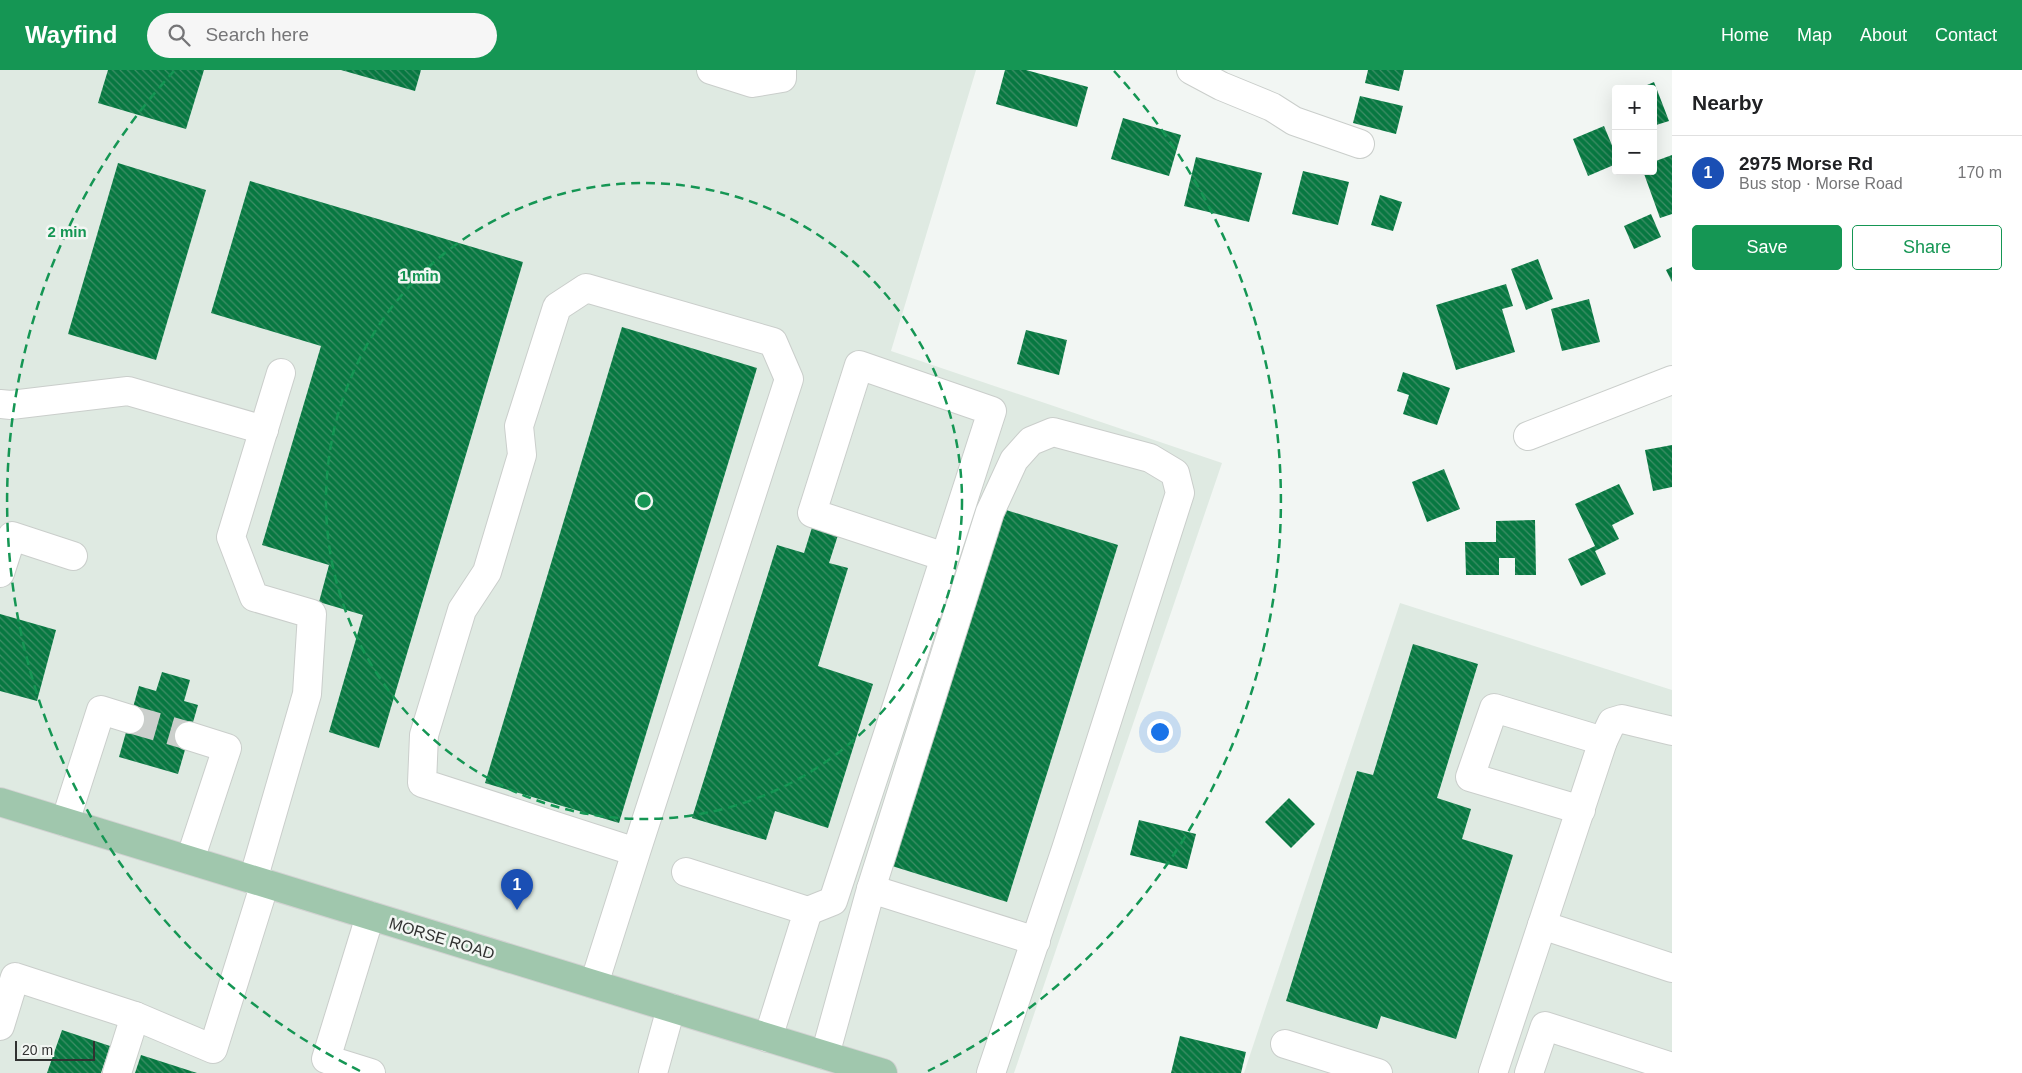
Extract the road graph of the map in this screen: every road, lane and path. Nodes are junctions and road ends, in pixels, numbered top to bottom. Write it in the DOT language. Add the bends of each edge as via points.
graph roads {
  1 [pos="711,70"];
  2 [pos="782,70"];
  3 [pos="1191,70"];
  4 [pos="1360,144"];
  5 [pos="281,373"];
  6 [pos="1672,380"];
  7 [pos="0,404"];
  8 [pos="264,430"];
  9 [pos="1528,436"];
  10 [pos="73,556"];
  11 [pos="945,557"];
  12 [pos="0,573"];
  13 [pos="130,719"];
  14 [pos="1672,731"];
  15 [pos="189,736"];
  16 [pos="1603,741"];
  17 [pos="0,802"];
  18 [pos="1580,810"];
  19 [pos="65,822"];
  20 [pos="636,852"];
  21 [pos="190,860"];
  22 [pos="686,872"];
  23 [pos="259,881"];
  24 [pos="871,889"];
  25 [pos="808,910"];
  26 [pos="370,916"];
  27 [pos="1542,925"];
  28 [pos="1036,941"];
  29 [pos="1672,968"];
  30 [pos="594,984"];
  31 [pos="671,1008"];
  32 [pos="136,1016"];
  33 [pos="0,1026"];
  34 [pos="768,1038"];
  35 [pos="1285,1044"];
  36 [pos="825,1055"];
  37 [pos="324,1066"];
  38 [pos="1663,1068"];
  39 [pos="117,1073"];
  40 [pos="371,1073"];
  41 [pos="653,1073"];
  42 [pos="883,1073"];
  43 [pos="991,1073"];
  44 [pos="1378,1073"];
  45 [pos="1493,1073"];
  46 [pos="1529,1073"];
  1 -- 2 [label="street" via="752,83 782,78"];
  3 -- 4 [label="street" via="1272,107 1294,121"];
  5 -- 8 [label="street"];
  6 -- 9 [label="street"];
  7 -- 8 [label="street" via="128,391"];
  8 -- 23 [label="street" via="232,537 254,597 312,614 307,694"];
  10 -- 12 [label="street" via="12,536"];
  11 -- 11 [label="street" via="992,410 859,366 812,513"];
  11 -- 25 [label="street" via="833,901"];
  13 -- 19 [label="street" via="101,710"];
  14 -- 16 [label="street" via="1622,719 1612,722"];
  15 -- 21 [label="street" via="228,748"];
  16 -- 18 [label="street"];
  16 -- 18 [label="street" via="1494,708 1470,777"];
  17 -- 19 [label="main road, MORSE ROAD"];
  18 -- 27 [label="street"];
  19 -- 21 [label="main road, MORSE ROAD"];
  20 -- 20 [label="street" via="422,783 424,735 462,610 486,572 522,455 520,426 557,307 586,288 774,342 789,379"];
  20 -- 30 [label="street"];
  21 -- 23 [label="main road, MORSE ROAD"];
  22 -- 25 [label="street"];
  23 -- 26 [label="main road, MORSE ROAD"];
  23 -- 32 [label="street" via="213,1049"];
  24 -- 28 [label="street"];
  24 -- 28 [label="street" via="990,512 1014,460 1031,441 1052,432 1150,458 1176,473 1180,493"];
  24 -- 36 [label="street"];
  25 -- 34 [label="street"];
  26 -- 30 [label="main road, MORSE ROAD"];
  26 -- 37 [label="street"];
  27 -- 29 [label="street"];
  27 -- 45 [label="street"];
  28 -- 43 [label="street"];
  30 -- 31 [label="main road, MORSE ROAD"];
  31 -- 34 [label="main road, MORSE ROAD"];
  31 -- 41 [label="street"];
  32 -- 33 [label="street" via="15,977"];
  32 -- 39 [label="street"];
  34 -- 36 [label="main road, MORSE ROAD"];
  35 -- 44 [label="street"];
  36 -- 42 [label="main road, MORSE ROAD"];
  37 -- 40 [label="street"];
  38 -- 46 [label="street" via="1545,1026"];
}
